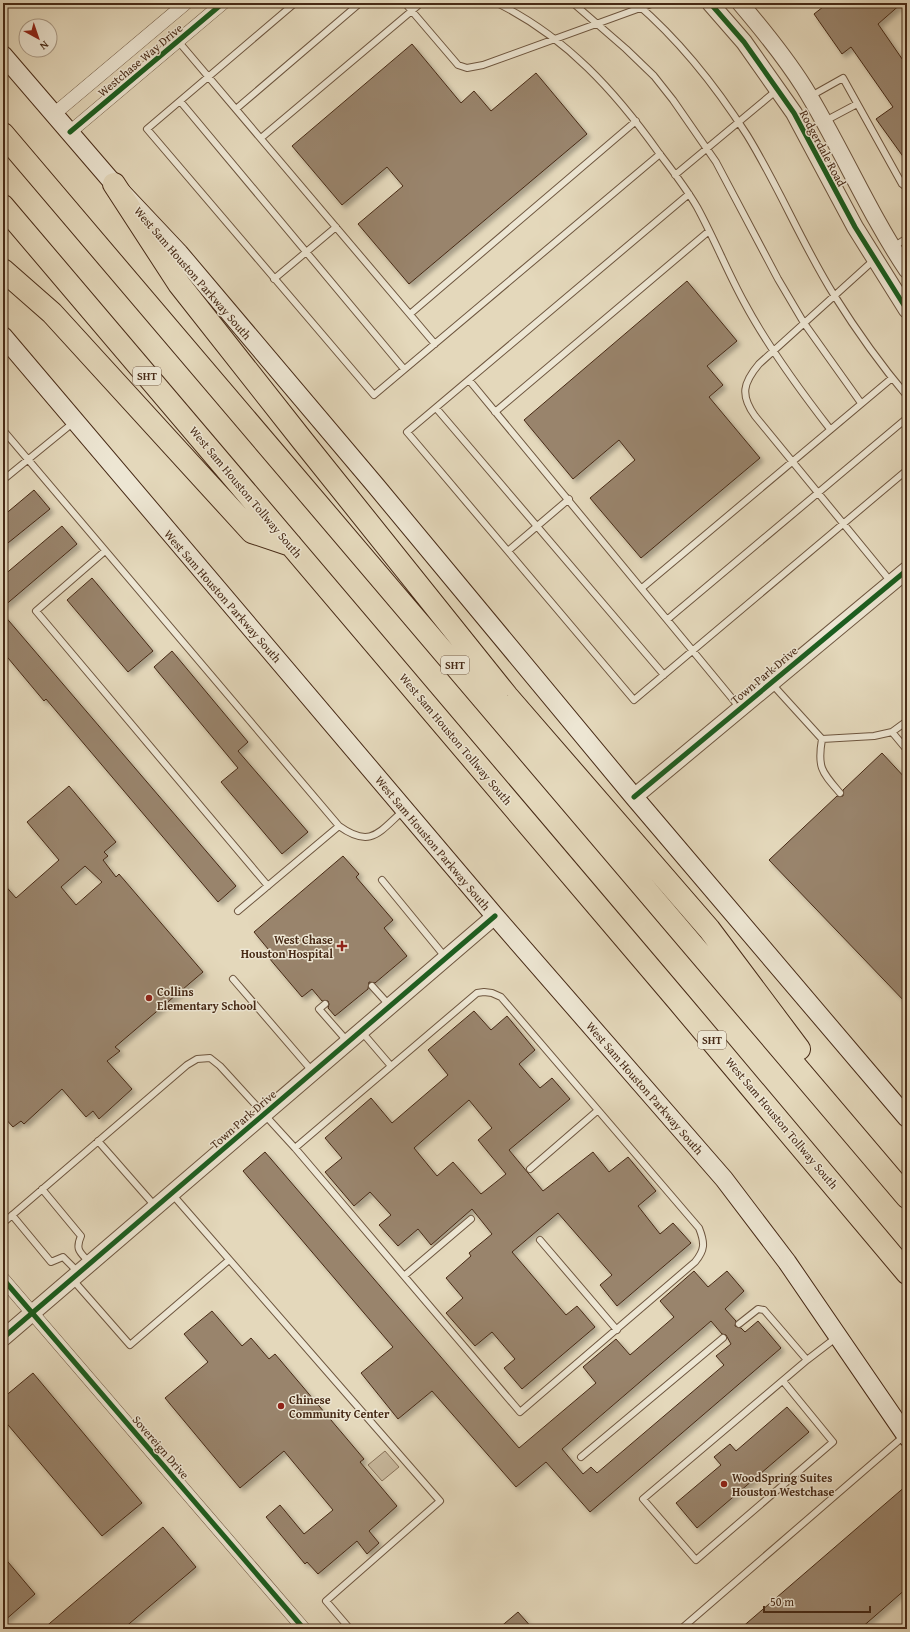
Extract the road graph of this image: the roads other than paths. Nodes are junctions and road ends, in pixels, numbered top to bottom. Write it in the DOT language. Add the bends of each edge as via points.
graph roads {
  1 [pos="186,3"];
  2 [pos="223,3"];
  3 [pos="295,3"];
  4 [pos="360,3"];
  5 [pos="405,3"];
  6 [pos="421,3"];
  7 [pos="497,3"];
  8 [pos="573,3"];
  9 [pos="654,3"];
  10 [pos="710,3"];
  11 [pos="740,3"];
  12 [pos="639,5"];
  13 [pos="411,11"];
  14 [pos="597,23"];
  15 [pos="761,27"];
  16 [pos="554,39"];
  17 [pos="178,41"];
  18 [pos="744,42"];
  19 [pos="3,55"];
  20 [pos="209,76"];
  21 [pos="778,89"];
  22 [pos="809,97"];
  23 [pos="180,101"];
  24 [pos="857,104"];
  25 [pos="236,108"];
  26 [pos="54,114"];
  27 [pos="636,121"];
  28 [pos="738,122"];
  29 [pos="824,122"];
  30 [pos="70,132"];
  31 [pos="3,134"];
  32 [pos="261,138"];
  33 [pos="707,148"];
  34 [pos="660,154"];
  35 [pos="675,174"];
  36 [pos="114,184"];
  37 [pos="907,188"];
  38 [pos="689,194"];
  39 [pos="3,206"];
  40 [pos="336,227"];
  41 [pos="709,231"];
  42 [pos="907,238"];
  43 [pos="892,248"];
  44 [pos="306,252"];
  45 [pos="875,259"];
  46 [pos="3,270"];
  47 [pos="907,270"];
  48 [pos="274,279"];
  49 [pos="834,296"];
  50 [pos="907,310"];
  51 [pos="410,314"];
  52 [pos="804,323"];
  53 [pos="3,336"];
  54 [pos="435,344"];
  55 [pos="774,352"];
  56 [pos="404,369"];
  57 [pos="892,378"];
  58 [pos="469,380"];
  59 [pos="907,396"];
  60 [pos="861,404"];
  61 [pos="436,408"];
  62 [pos="495,412"];
  63 [pos="907,418"];
  64 [pos="75,421"];
  65 [pos="830,429"];
  66 [pos="3,430"];
  67 [pos="28,460"];
  68 [pos="793,461"];
  69 [pos="907,470"];
  70 [pos="3,480"];
  71 [pos="819,492"];
  72 [pos="568,499"];
  73 [pos="843,524"];
  74 [pos="537,526"];
  75 [pos="291,545"];
  76 [pos="105,551"];
  77 [pos="508,551"];
  78 [pos="907,570"];
  79 [pos="892,582"];
  80 [pos="642,588"];
  81 [pos="668,618"];
  82 [pos="693,650"];
  83 [pos="664,675"];
  84 [pos="770,683"];
  85 [pos="740,708"];
  86 [pos="907,720"];
  87 [pos="892,732"];
  88 [pos="822,739"];
  89 [pos="907,750"];
  90 [pos="840,793"];
  91 [pos="634,797"];
  92 [pos="405,809"];
  93 [pos="339,826"];
  94 [pos="382,880"];
  95 [pos="268,886"];
  96 [pos="238,911"];
  97 [pos="495,916"];
  98 [pos="446,958"];
  99 [pos="233,979"];
  100 [pos="372,986"];
  101 [pos="325,1004"];
  102 [pos="390,1006"];
  103 [pos="361,1031"];
  104 [pos="348,1042"];
  105 [pos="391,1066"];
  106 [pos="313,1072"];
  107 [pos="597,1111"];
  108 [pos="265,1113"];
  109 [pos="907,1118"];
  110 [pos="98,1141"];
  111 [pos="295,1148"];
  112 [pos="530,1169"];
  113 [pos="42,1190"];
  114 [pos="907,1192"];
  115 [pos="171,1194"];
  116 [pos="907,1197"];
  117 [pos="156,1207"];
  118 [pos="12,1215"];
  119 [pos="471,1219"];
  120 [pos="3,1222"];
  121 [pos="540,1240"];
  122 [pos="229,1260"];
  123 [pos="80,1272"];
  124 [pos="907,1273"];
  125 [pos="404,1276"];
  126 [pos="3,1278"];
  127 [pos="32,1312"];
  128 [pos="739,1324"];
  129 [pos="616,1330"];
  130 [pos="838,1336"];
  131 [pos="3,1338"];
  132 [pos="722,1338"];
  133 [pos="807,1360"];
  134 [pos="783,1381"];
  135 [pos="906,1436"];
  136 [pos="581,1457"];
  137 [pos="304,1629"];
  138 [pos="350,1629"];
  139 [pos="681,1629"];
  1 -- 26 [label="street, Westchase Way Drive"];
  2 -- 17 [label="street, Westchase Way Drive"];
  3 -- 20 [label="lane"];
  4 -- 25 [label="lane"];
  5 -- 13 [label="lane"];
  6 -- 13 [label="lane"];
  7 -- 16 [label="lane"];
  8 -- 14 [label="lane"];
  9 -- 12 [label="lane"];
  10 -- 18 [label="street, Rodgerdale Road"];
  11 -- 15 [label="street, Rodgerdale Road"];
  12 -- 14 [label="lane"];
  12 -- 28 [label="lane" via="660,25 709,82"];
  13 -- 16 [label="lane" via="458,65 467,68 483,65"];
  13 -- 32 [label="lane"];
  14 -- 16 [label="lane"];
  14 -- 33 [label="lane" via="654,76"];
  15 -- 18 [label="street"];
  15 -- 22 [label="street, Rodgerdale Road" via="782,54"];
  16 -- 27 [label="lane" via="589,68 614,93"];
  17 -- 20 [label="lane"];
  17 -- 30 [label="street, Westchase Way Drive"];
  18 -- 21 [label="street, Rodgerdale Road"];
  19 -- 26 [label="main road, West Sam Houston Parkway South"];
  20 -- 23 [label="lane"];
  20 -- 25 [label="lane"];
  21 -- 28 [label="lane"];
  21 -- 45 [label="street, Rodgerdale Road" via="794,113"];
  22 -- 24 [label="lane" via="843,78"];
  22 -- 29 [label="street, Rodgerdale Road"];
  23 -- 44 [label="lane"];
  23 -- 48 [label="lane" via="147,129"];
  24 -- 29 [label="lane"];
  24 -- 37 [label="lane" via="902,184"];
  25 -- 32 [label="lane"];
  26 -- 30 [label="main road, West Sam Houston Parkway South"];
  27 -- 34 [label="lane"];
  27 -- 51 [label="lane"];
  28 -- 33 [label="lane"];
  28 -- 49 [label="lane"];
  29 -- 43 [label="street, Rodgerdale Road"];
  30 -- 36 [label="main road, West Sam Houston Parkway South"];
  31 -- 116 [label="highway, SHT"];
  32 -- 40 [label="lane"];
  33 -- 35 [label="lane"];
  33 -- 52 [label="lane"];
  34 -- 35 [label="lane"];
  34 -- 54 [label="lane"];
  35 -- 38 [label="lane"];
  36 -- 91 [label="main road, West Sam Houston Parkway South" via="178,253 366,474"];
  36 -- 114 [label="highway" via="179,284 292,428 507,696 709,929"];
  38 -- 41 [label="lane"];
  38 -- 58 [label="lane"];
  39 -- 75 [label="highway, West Sam Houston Tollway South / SHT"];
  40 -- 44 [label="lane"];
  40 -- 51 [label="lane"];
  41 -- 55 [label="lane" via="744,302"];
  41 -- 62 [label="lane"];
  42 -- 43 [label="lane"];
  43 -- 45 [label="street"];
  43 -- 47 [label="street, Rodgerdale Road"];
  44 -- 48 [label="lane"];
  44 -- 56 [label="lane"];
  45 -- 49 [label="lane"];
  45 -- 50 [label="street, Rodgerdale Road"];
  46 -- 75 [label="highway" via="52,313 252,532"];
  48 -- 56 [label="lane" via="374,395"];
  49 -- 52 [label="lane"];
  49 -- 57 [label="lane"];
  51 -- 54 [label="lane"];
  52 -- 55 [label="lane"];
  52 -- 60 [label="lane"];
  53 -- 64 [label="main road, West Sam Houston Parkway South"];
  54 -- 56 [label="lane"];
  55 -- 65 [label="lane"];
  55 -- 68 [label="lane" via="749,376 745,395 748,406"];
  57 -- 59 [label="lane"];
  57 -- 60 [label="lane"];
  58 -- 61 [label="lane"];
  58 -- 62 [label="lane"];
  60 -- 65 [label="lane"];
  61 -- 74 [label="lane"];
  61 -- 77 [label="lane" via="407,432"];
  62 -- 72 [label="lane"];
  63 -- 71 [label="lane"];
  64 -- 67 [label="lane"];
  64 -- 92 [label="main road, West Sam Houston Parkway South"];
  65 -- 68 [label="lane"];
  66 -- 67 [label="lane"];
  67 -- 70 [label="lane"];
  67 -- 76 [label="lane"];
  68 -- 71 [label="lane"];
  68 -- 80 [label="lane"];
  69 -- 73 [label="lane"];
  71 -- 73 [label="lane"];
  71 -- 81 [label="lane"];
  72 -- 74 [label="lane"];
  72 -- 80 [label="lane"];
  73 -- 79 [label="lane"];
  73 -- 82 [label="lane"];
  74 -- 77 [label="lane"];
  74 -- 83 [label="lane"];
  75 -- 124 [label="highway, West Sam Houston Tollway South / SHT"];
  76 -- 93 [label="lane"];
  76 -- 95 [label="lane" via="36,611"];
  77 -- 83 [label="lane" via="634,700"];
  78 -- 79 [label="street, Town Park Drive"];
  79 -- 84 [label="street, Town Park Drive"];
  80 -- 81 [label="lane"];
  81 -- 82 [label="lane"];
  82 -- 83 [label="lane"];
  82 -- 85 [label="lane"];
  84 -- 85 [label="street, Town Park Drive"];
  84 -- 88 [label="lane"];
  85 -- 91 [label="street, Town Park Drive"];
  86 -- 87 [label="lane"];
  87 -- 88 [label="lane" via="874,736"];
  87 -- 89 [label="lane"];
  88 -- 90 [label="lane" via="819,757 823,773"];
  91 -- 109 [label="main road, West Sam Houston Parkway South"];
  92 -- 93 [label="lane" via="370,837 351,835"];
  92 -- 97 [label="main road, West Sam Houston Parkway South"];
  93 -- 95 [label="lane"];
  94 -- 98 [label="lane"];
  95 -- 96 [label="lane"];
  97 -- 98 [label="street, Town Park Drive"];
  97 -- 130 [label="main road, West Sam Houston Parkway South" via="724,1179 787,1262"];
  98 -- 102 [label="street, Town Park Drive"];
  99 -- 106 [label="lane"];
  100 -- 102 [label="lane"];
  101 -- 104 [label="lane" via="320,1009"];
  102 -- 103 [label="street, Town Park Drive"];
  103 -- 104 [label="street, Town Park Drive"];
  103 -- 105 [label="lane"];
  104 -- 106 [label="street, Town Park Drive"];
  105 -- 107 [label="lane" via="477,993 492,993 501,997"];
  105 -- 111 [label="lane"];
  106 -- 108 [label="street, Town Park Drive"];
  107 -- 112 [label="lane"];
  107 -- 129 [label="lane" via="699,1228 704,1246 702,1255 696,1262"];
  108 -- 110 [label="lane" via="251,1102 220,1066 210,1058 198,1059 187,1065"];
  108 -- 111 [label="lane"];
  108 -- 115 [label="street, Town Park Drive"];
  110 -- 113 [label="lane"];
  110 -- 117 [label="lane"];
  111 -- 125 [label="lane"];
  113 -- 118 [label="lane"];
  113 -- 123 [label="lane" via="81,1236 77,1244"];
  115 -- 117 [label="street, Town Park Drive"];
  115 -- 122 [label="lane"];
  117 -- 123 [label="street, Town Park Drive"];
  118 -- 120 [label="lane"];
  118 -- 123 [label="lane" via="51,1262 63,1257"];
  119 -- 125 [label="lane"];
  121 -- 129 [label="lane"];
  122 -- 123 [label="lane" via="130,1345"];
  122 -- 138 [label="lane" via="440,1501 326,1601"];
  123 -- 127 [label="street, Town Park Drive"];
  125 -- 129 [label="lane" via="520,1412"];
  126 -- 127 [label="street, Sovereign Drive"];
  127 -- 131 [label="street, Town Park Drive"];
  127 -- 137 [label="street, Sovereign Drive"];
  128 -- 133 [label="lane" via="758,1310 764,1310"];
  130 -- 133 [label="lane"];
  130 -- 135 [label="main road, West Sam Houston Parkway South"];
  132 -- 136 [label="lane"];
  133 -- 134 [label="lane"];
  134 -- 134 [label="lane" via="643,1499 696,1560 833,1442"];
  135 -- 139 [label="lane"];
}
